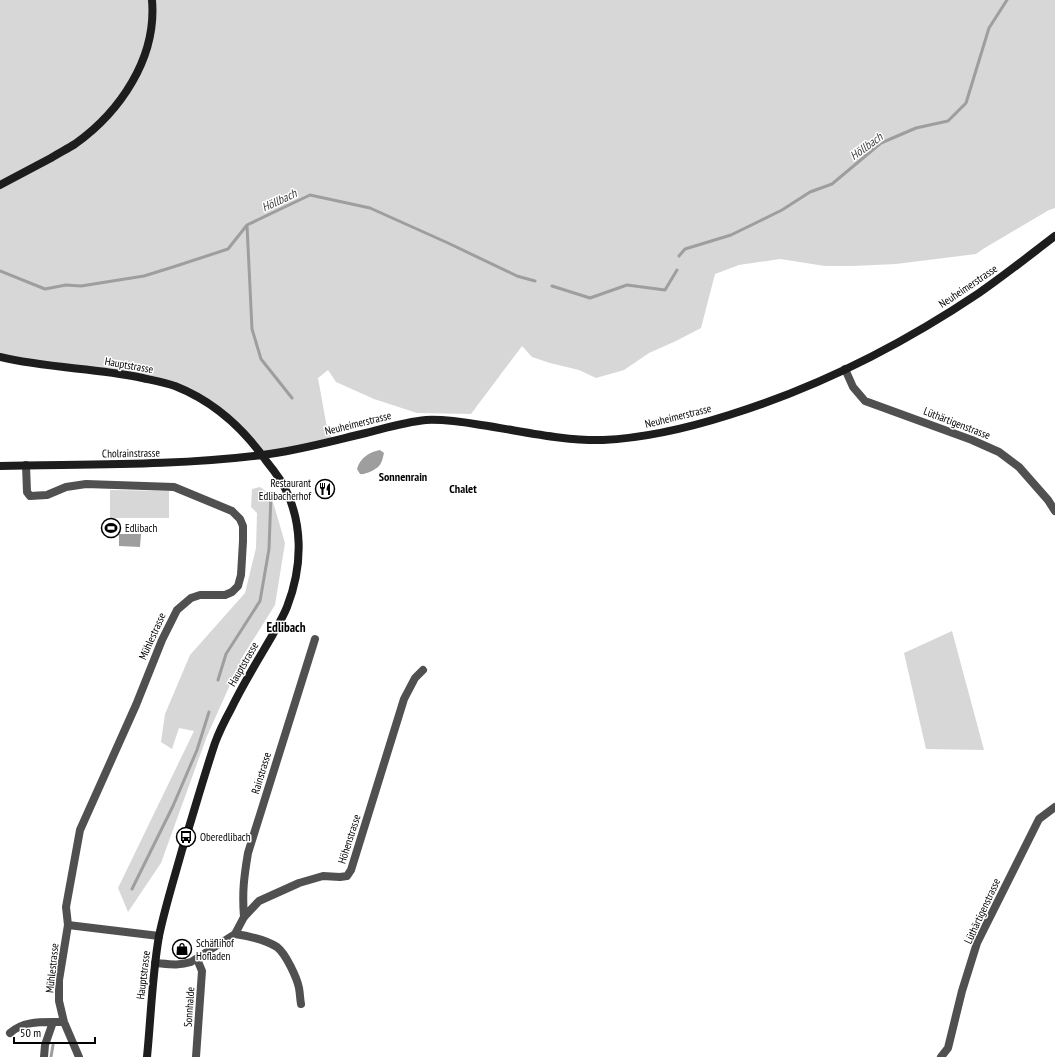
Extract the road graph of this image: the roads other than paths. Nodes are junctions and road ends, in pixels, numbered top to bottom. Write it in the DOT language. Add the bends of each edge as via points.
graph roads {
  1 [pos="152,0"];
  2 [pos="0,185"];
  3 [pos="1055,236"];
  4 [pos="0,357"];
  5 [pos="845,369"];
  6 [pos="262,455"];
  7 [pos="26,465"];
  8 [pos="0,466"];
  9 [pos="1055,511"];
  10 [pos="315,639"];
  11 [pos="423,670"];
  12 [pos="1055,807"];
  13 [pos="244,917"];
  14 [pos="68,925"];
  15 [pos="235,934"];
  16 [pos="159,936"];
  17 [pos="197,959"];
  18 [pos="156,963"];
  19 [pos="301,1004"];
  20 [pos="53,1022"];
  21 [pos="64,1022"];
  22 [pos="10,1033"];
  23 [pos="44,1057"];
  24 [pos="79,1057"];
  25 [pos="147,1057"];
  26 [pos="196,1057"];
  27 [pos="941,1057"];
  1 -- 2 [label="street" via="151,26 143,58 116,106 74,144"];
  3 -- 5 [label="street, Neuheimerstrasse" via="957,307"];
  4 -- 6 [label="street, Hauptstrasse" via="119,374 175,386 225,416 249,438"];
  5 -- 6 [label="street, Neuheimerstrasse" via="786,395 741,411 665,433 634,438 571,438 429,420 404,423 299,449"];
  5 -- 9 [label="street, Lüthärtigenstrasse" via="853,387 865,401 999,452 1019,467"];
  6 -- 7 [label="street, Cholrainstrasse" via="166,464"];
  6 -- 16 [label="street, Hauptstrasse" via="281,482 293,508 299,538 295,581 287,609 216,739 173,880"];
  7 -- 8 [label="street, Cholrainstrasse"];
  7 -- 14 [label="street, Mühlestrasse" via="27,492 30,496 47,495 66,487 86,484 174,487 232,511 243,526 238,586 225,595 200,595 191,598 182,604 172,617 80,830 66,907"];
  10 -- 13 [label="street, Rainstrasse" via="248,853 243,879"];
  11 -- 13 [label="street, Höhenstrasse" via="415,678 404,698 347,876 322,876 299,883 259,901"];
  12 -- 27 [label="street, Lüthärtigenstrasse" via="1039,819 977,943 948,1048"];
  13 -- 15 [label="street, Höhenstrasse"];
  14 -- 16 [label="street"];
  14 -- 21 [label="street, Mühlestrasse" via="59,1001"];
  15 -- 17 [label="street, Höhenstrasse"];
  15 -- 19 [label="street" via="256,938 278,948 297,980"];
  16 -- 18 [label="street, Hauptstrasse"];
  17 -- 18 [label="street, Höhenstrasse" via="184,964"];
  17 -- 26 [label="street, Sonnhalde" via="202,971"];
  18 -- 25 [label="street, Hauptstrasse"];
  20 -- 21 [label="street"];
  20 -- 22 [label="street" via="27,1024"];
  20 -- 23 [label="street" via="45,1045"];
  21 -- 24 [label="street, Mühlestrasse"];
}
